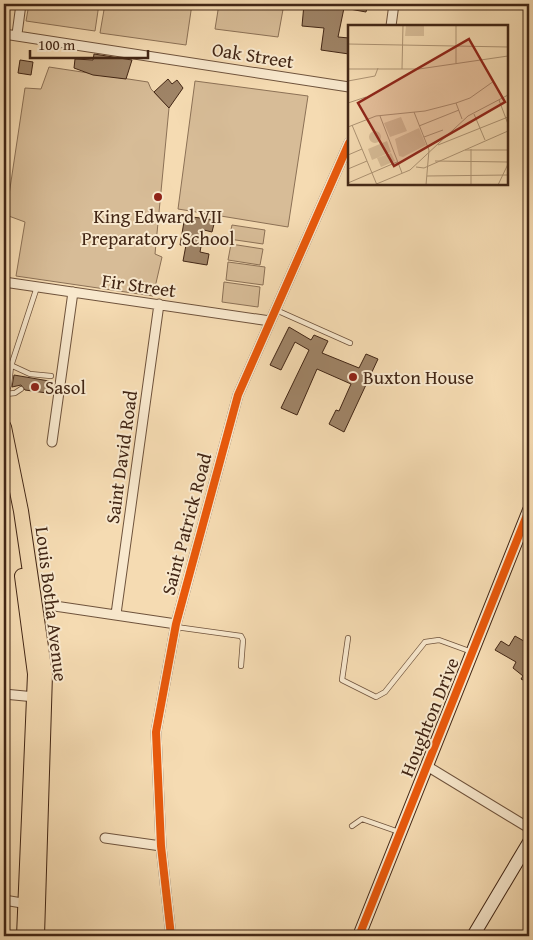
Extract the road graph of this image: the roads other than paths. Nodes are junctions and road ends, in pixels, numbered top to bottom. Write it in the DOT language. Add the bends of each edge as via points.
graph roads {
  1 [pos="21,4"];
  2 [pos="394,4"];
  3 [pos="391,25"];
  4 [pos="4,34"];
  5 [pos="18,34"];
  6 [pos="348,87"];
  7 [pos="348,145"];
  8 [pos="4,282"];
  9 [pos="37,287"];
  10 [pos="73,292"];
  11 [pos="159,304"];
  12 [pos="274,310"];
  13 [pos="270,321"];
  14 [pos="350,343"];
  15 [pos="4,362"];
  16 [pos="10,366"];
  17 [pos="51,376"];
  18 [pos="21,389"];
  19 [pos="5,396"];
  20 [pos="4,428"];
  21 [pos="52,442"];
  22 [pos="4,467"];
  23 [pos="529,510"];
  24 [pos="48,605"];
  25 [pos="116,614"];
  26 [pos="176,626"];
  27 [pos="348,638"];
  28 [pos="472,652"];
  29 [pos="242,666"];
  30 [pos="4,694"];
  31 [pos="35,697"];
  32 [pos="427,766"];
  33 [pos="352,826"];
  34 [pos="529,828"];
  35 [pos="400,832"];
  36 [pos="105,838"];
  37 [pos="529,842"];
  38 [pos="161,846"];
  39 [pos="4,900"];
  40 [pos="32,904"];
  41 [pos="24,936"];
  42 [pos="37,936"];
  43 [pos="171,936"];
  44 [pos="358,936"];
  45 [pos="473,936"];
  1 -- 5 [label="street"];
  2 -- 3 [label="street"];
  4 -- 5 [label="street, Oak Street"];
  5 -- 6 [label="street, Oak Street"];
  7 -- 12 [label="street, Saint Patrick Road"];
  8 -- 9 [label="street, Fir Street"];
  9 -- 10 [label="street, Fir Street"];
  9 -- 16 [label="lane"];
  10 -- 11 [label="street, Fir Street"];
  10 -- 21 [label="street"];
  11 -- 13 [label="street, Fir Street"];
  11 -- 25 [label="street, Saint David Road"];
  12 -- 13 [label="street, Saint Patrick Road"];
  12 -- 14 [label="lane"];
  13 -- 26 [label="street, Saint Patrick Road" via="233,409"];
  15 -- 16 [label="lane"];
  16 -- 17 [label="lane" via="24,374"];
  16 -- 19 [label="lane"];
  18 -- 19 [label="lane"];
  20 -- 40 [label="main road, Louis Botha Avenue" via="22,511 45,674"];
  22 -- 31 [label="main road, Louis Botha Avenue" via="33,654"];
  23 -- 28 [label="street, Houghton Drive"];
  24 -- 25 [label="street"];
  25 -- 26 [label="street"];
  26 -- 29 [label="lane" via="241,636"];
  26 -- 38 [label="street, Saint Patrick Road" via="156,732"];
  27 -- 28 [label="lane" via="342,680 376,697 385,692 425,642 439,640"];
  28 -- 32 [label="street, Houghton Drive"];
  30 -- 31 [label="street"];
  31 -- 40 [label="main road, Louis Botha Avenue"];
  32 -- 34 [label="street"];
  32 -- 35 [label="street, Houghton Drive"];
  33 -- 35 [label="lane" via="362,820"];
  35 -- 44 [label="street, Houghton Drive"];
  36 -- 38 [label="street"];
  37 -- 45 [label="street"];
  38 -- 43 [label="street, Saint Patrick Road"];
  39 -- 40 [label="street"];
  40 -- 41 [label="main road, Louis Botha Avenue"];
  40 -- 42 [label="main road, Louis Botha Avenue"];
}
